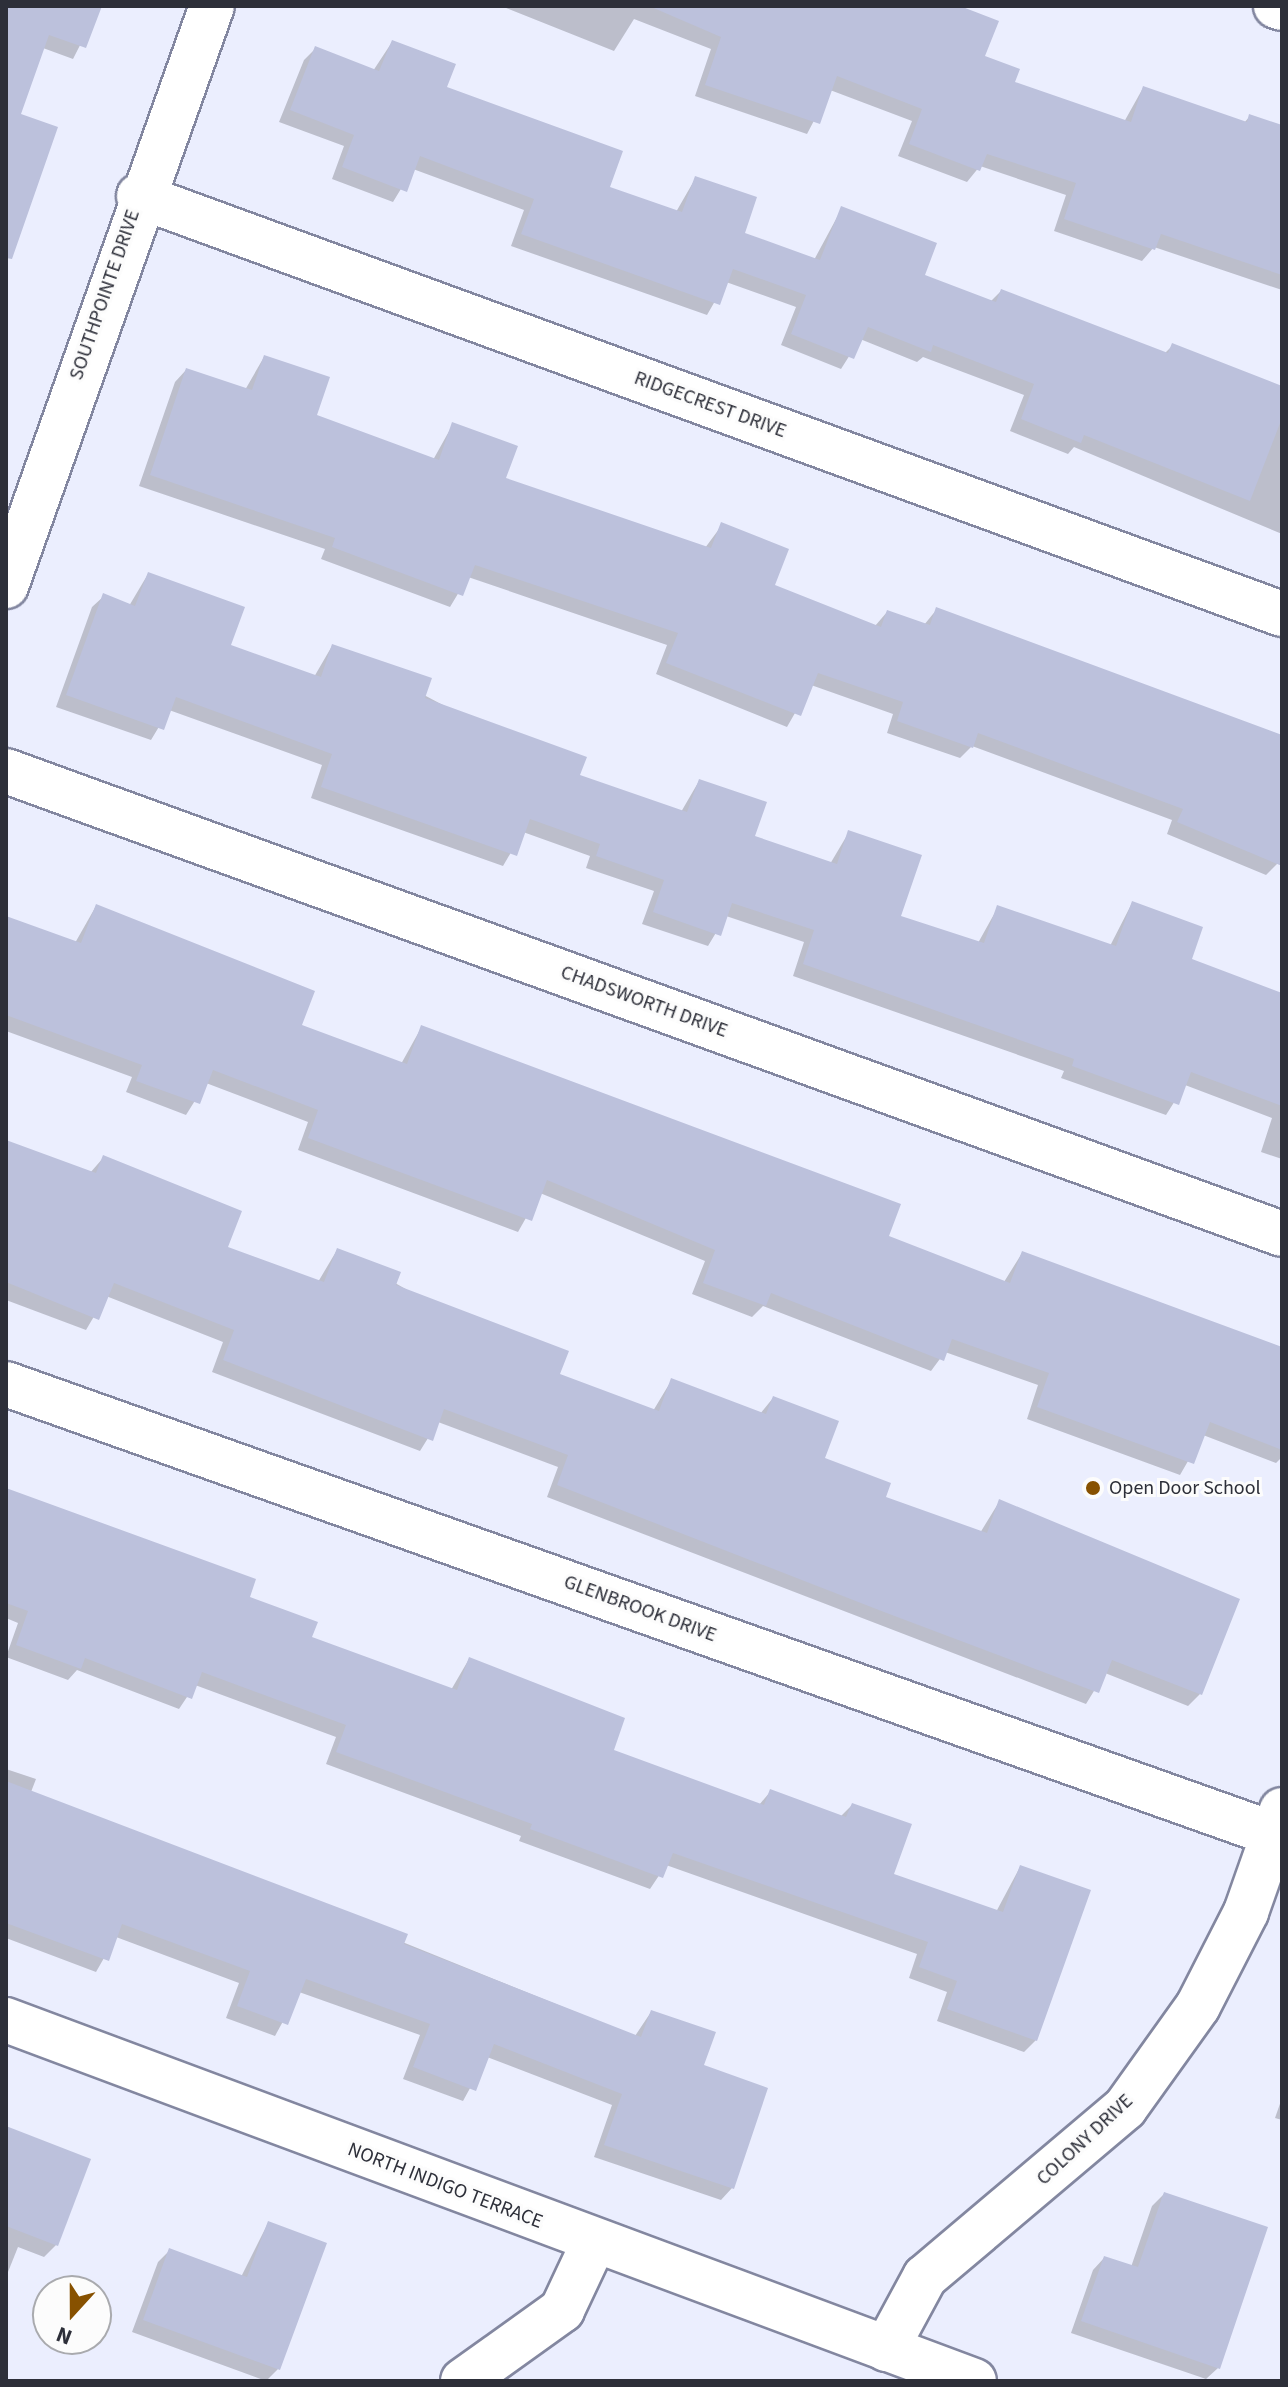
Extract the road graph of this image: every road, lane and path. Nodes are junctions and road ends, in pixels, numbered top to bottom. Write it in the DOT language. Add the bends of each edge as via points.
graph roads {
  1 [pos="212,6"];
  2 [pos="139,196"];
  3 [pos="6,586"];
  4 [pos="1282,614"];
  5 [pos="6,771"];
  6 [pos="1282,1234"];
  7 [pos="6,1384"];
  8 [pos="1278,1822"];
  9 [pos="6,2020"];
  10 [pos="594,2242"];
  11 [pos="886,2349"];
  12 [pos="463,2381"];
  13 [pos="974,2381"];
  1 -- 2 [label="street, SOUTHPOINTE DRIVE"];
  2 -- 3 [label="street, SOUTHPOINTE DRIVE"];
  2 -- 4 [label="street, RIDGECREST DRIVE"];
  5 -- 6 [label="street, CHADSWORTH DRIVE"];
  7 -- 8 [label="street, GLENBROOK DRIVE"];
  8 -- 11 [label="street, COLONY DRIVE" via="1246,1912 1198,2006 1125,2108 925,2277"];
  9 -- 10 [label="street, NORTH INDIGO TERRACE"];
  10 -- 11 [label="street, NORTH INDIGO TERRACE"];
  10 -- 12 [label="street" via="562,2310"];
  11 -- 13 [label="street, NORTH INDIGO TERRACE"];
}
